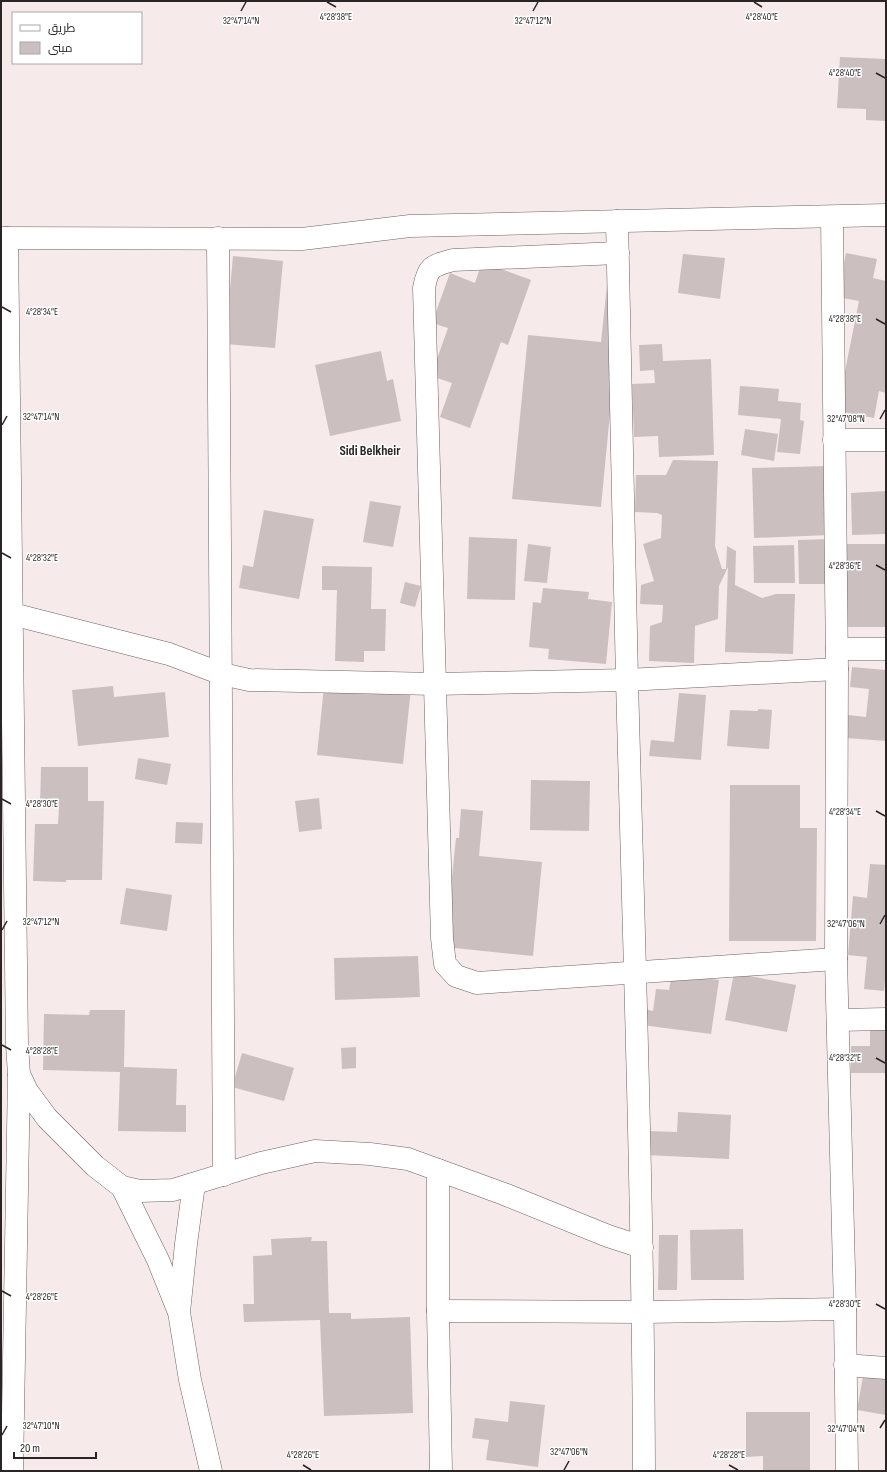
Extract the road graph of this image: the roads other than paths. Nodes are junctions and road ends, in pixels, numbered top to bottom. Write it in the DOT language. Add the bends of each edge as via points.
graph roads {
  1 [pos="886,215"];
  2 [pos="832,217"];
  3 [pos="618,222"];
  4 [pos="4,238"];
  5 [pos="218,238"];
  6 [pos="618,253"];
  7 [pos="834,440"];
  8 [pos="886,440"];
  9 [pos="12,614"];
  10 [pos="886,649"];
  11 [pos="837,659"];
  12 [pos="7,668"];
  13 [pos="222,674"];
  14 [pos="627,680"];
  15 [pos="435,684"];
  16 [pos="836,959"];
  17 [pos="636,972"];
  18 [pos="886,1019"];
  19 [pos="838,1020"];
  20 [pos="19,1074"];
  21 [pos="438,1170"];
  22 [pos="224,1175"];
  23 [pos="194,1184"];
  24 [pos="122,1187"];
  25 [pos="642,1246"];
  26 [pos="8,1275"];
  27 [pos="845,1309"];
  28 [pos="438,1311"];
  29 [pos="179,1312"];
  30 [pos="643,1312"];
  31 [pos="845,1365"];
  32 [pos="886,1368"];
  33 [pos="12,1471"];
  34 [pos="211,1471"];
  35 [pos="440,1471"];
  36 [pos="644,1471"];
  37 [pos="847,1471"];
  1 -- 2 [label="street"];
  2 -- 3 [label="street"];
  2 -- 7 [label="street"];
  3 -- 5 [label="street" via="410,226 302,239"];
  3 -- 6 [label="street"];
  4 -- 5 [label="street"];
  4 -- 9 [label="street"];
  5 -- 13 [label="street"];
  6 -- 14 [label="street"];
  6 -- 15 [label="street" via="453,260 435,265 426,274 424,288"];
  7 -- 8 [label="street"];
  7 -- 11 [label="street"];
  9 -- 12 [label="street"];
  9 -- 13 [label="street" via="169,654"];
  10 -- 11 [label="street"];
  11 -- 14 [label="street"];
  11 -- 16 [label="street"];
  12 -- 20 [label="street"];
  13 -- 15 [label="street" via="249,680"];
  13 -- 22 [label="street"];
  14 -- 15 [label="street"];
  14 -- 17 [label="street"];
  15 -- 17 [label="street" via="442,938 446,964 456,976 477,983"];
  16 -- 17 [label="street"];
  16 -- 19 [label="street"];
  17 -- 25 [label="street"];
  18 -- 19 [label="street"];
  19 -- 27 [label="street"];
  20 -- 24 [label="street" via="27,1091 47,1118 95,1166"];
  20 -- 26 [label="street"];
  21 -- 22 [label="street" via="408,1159 315,1151 261,1163"];
  21 -- 25 [label="street" via="608,1236"];
  21 -- 28 [label="street"];
  22 -- 23 [label="street"];
  23 -- 24 [label="street" via="173,1190"];
  23 -- 29 [label="street"];
  24 -- 29 [label="street" via="158,1260"];
  25 -- 30 [label="street"];
  26 -- 33 [label="street"];
  27 -- 30 [label="street"];
  27 -- 31 [label="street"];
  28 -- 30 [label="street"];
  28 -- 35 [label="street"];
  29 -- 34 [label="street" via="190,1380"];
  30 -- 36 [label="street"];
  31 -- 32 [label="street"];
  31 -- 37 [label="street"];
}
